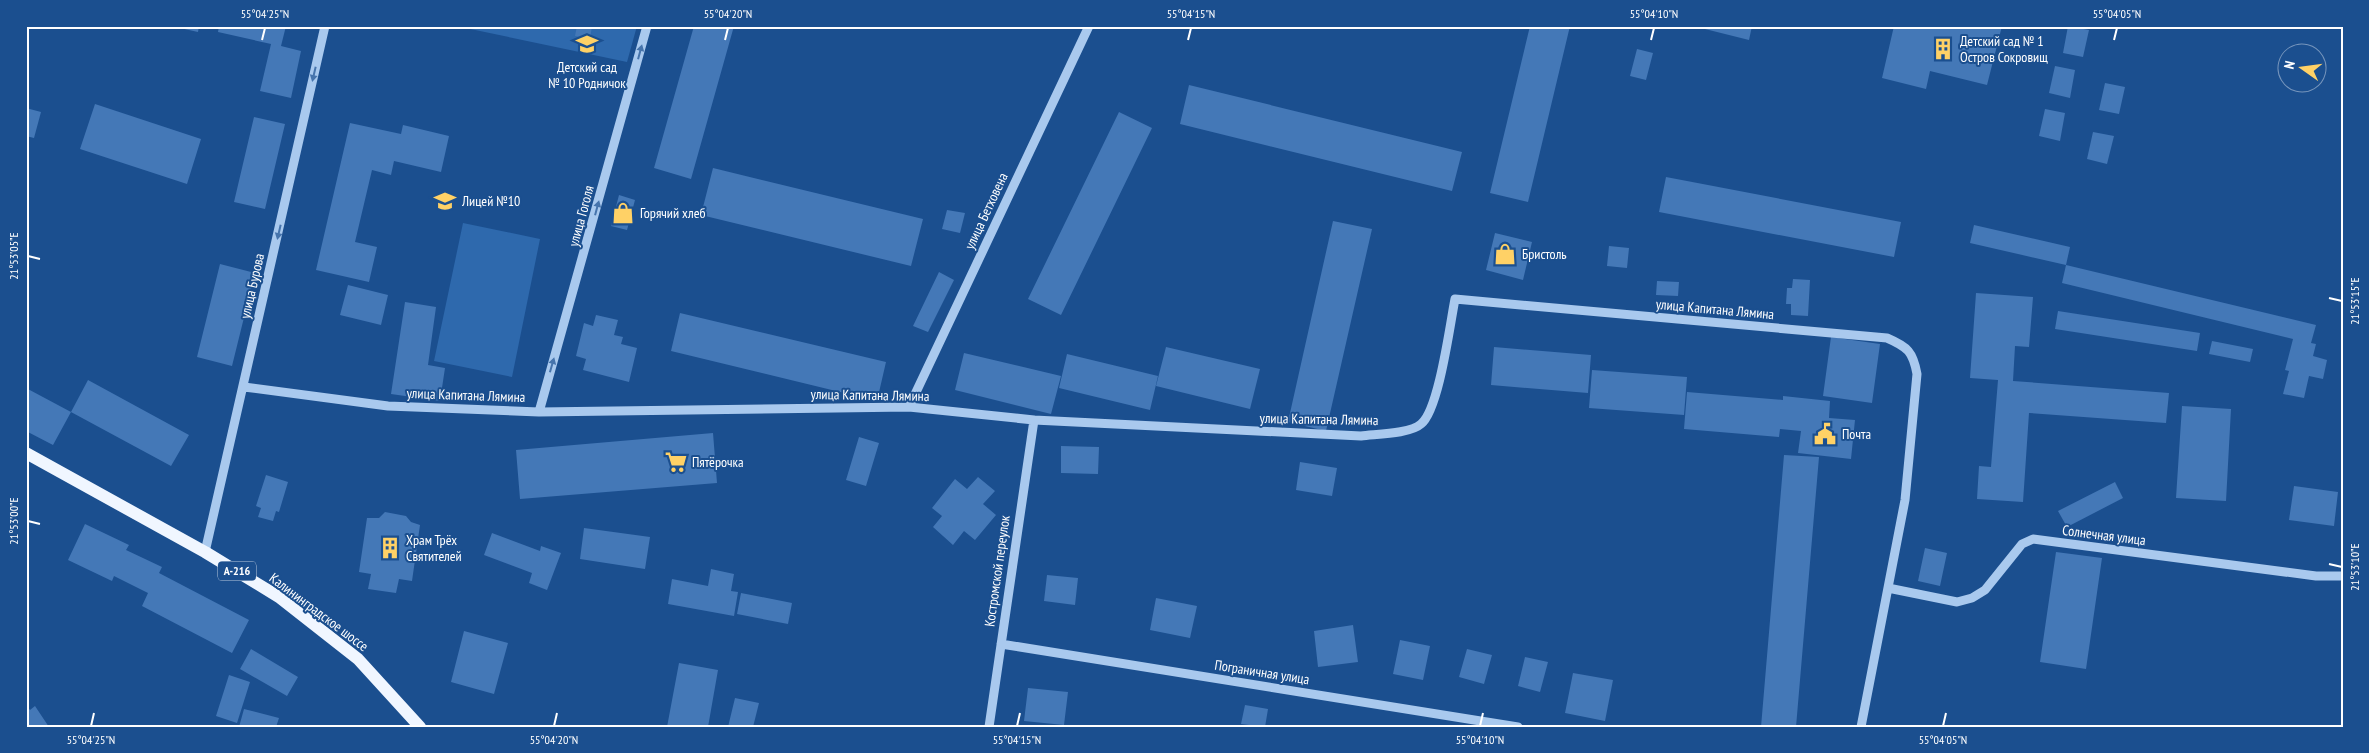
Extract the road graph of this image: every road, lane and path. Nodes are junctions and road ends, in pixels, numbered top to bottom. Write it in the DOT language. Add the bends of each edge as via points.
graph roads {
  1 [pos="325,26"];
  2 [pos="647,26"];
  3 [pos="1089,26"];
  4 [pos="244,387"];
  5 [pos="909,407"];
  6 [pos="539,412"];
  7 [pos="1034,420"];
  8 [pos="26,453"];
  9 [pos="205,552"];
  10 [pos="2343,576"];
  11 [pos="1888,588"];
  12 [pos="1001,644"];
  13 [pos="420,727"];
  14 [pos="989,727"];
  15 [pos="1518,727"];
  16 [pos="1861,727"];
  1 -- 4 [label="street, улица Бурова, one-way"];
  6 -- 2 [label="street, улица Гоголя, one-way"];
  3 -- 5 [label="street, улица Бетховена"];
  4 -- 6 [label="street, улица Капитана Лямина" via="388,406"];
  4 -- 9 [label="street, улица Бурова"];
  5 -- 6 [label="street, улица Капитана Лямина"];
  5 -- 7 [label="street, улица Капитана Лямина"];
  7 -- 11 [label="street, улица Капитана Лямина" via="1352,436 1401,432 1421,425 1432,407 1455,299 1887,338 1905,346 1914,359 1917,374 1905,500"];
  7 -- 12 [label="street, Костромской переулок"];
  8 -- 9 [label="main road, Калининградское шоссе / А-216"];
  9 -- 13 [label="main road, Калининградское шоссе / А-216" via="279,597 358,659"];
  10 -- 11 [label="street, Солнечная улица" via="2316,576 2033,539 2022,544 1985,590 1972,598 1957,602"];
  11 -- 16 [label="street, улица Капитана Лямина"];
  12 -- 14 [label="street, Костромской переулок"];
  12 -- 15 [label="street, Пограничная улица"];
}
